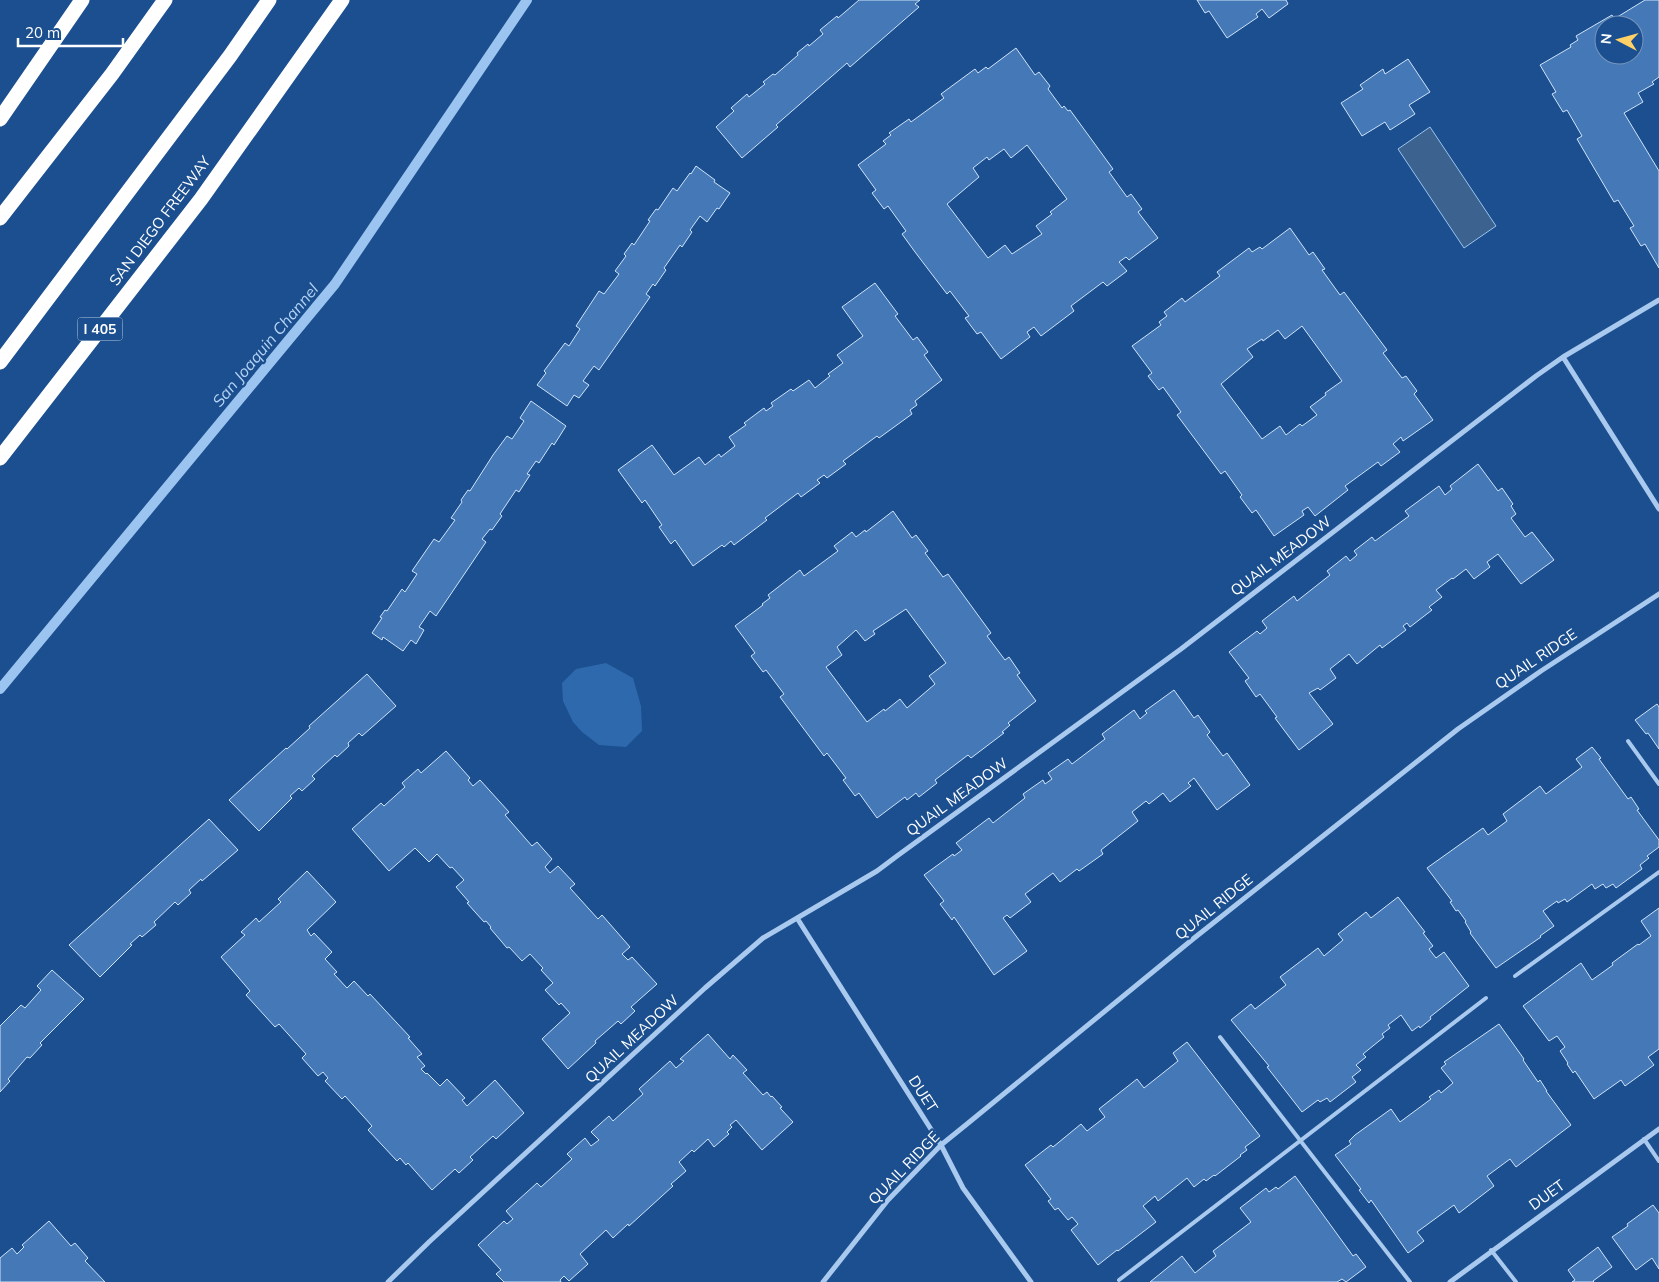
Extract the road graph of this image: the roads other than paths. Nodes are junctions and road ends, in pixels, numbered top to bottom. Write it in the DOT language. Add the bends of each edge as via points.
graph roads {
  1 [pos="82,0"];
  2 [pos="165,0"];
  3 [pos="270,0"];
  4 [pos="342,0"];
  5 [pos="0,119"];
  6 [pos="0,218"];
  7 [pos="1659,300"];
  8 [pos="1563,358"];
  9 [pos="0,362"];
  10 [pos="0,458"];
  11 [pos="1659,508"];
  12 [pos="1659,594"];
  13 [pos="1628,741"];
  14 [pos="1659,784"];
  15 [pos="1659,872"];
  16 [pos="796,918"];
  17 [pos="1515,976"];
  18 [pos="1486,998"];
  19 [pos="1220,1038"];
  20 [pos="1659,1128"];
  21 [pos="1644,1139"];
  22 [pos="1300,1141"];
  23 [pos="942,1145"];
  24 [pos="1659,1161"];
  25 [pos="1491,1250"];
  26 [pos="1119,1280"];
  27 [pos="388,1282"];
  28 [pos="823,1282"];
  29 [pos="1030,1282"];
  30 [pos="1410,1282"];
  31 [pos="1450,1282"];
  32 [pos="1516,1282"];
  1 -- 5 [label="highway"];
  2 -- 6 [label="highway"];
  3 -- 9 [label="highway"];
  4 -- 10 [label="highway, SAN DIEGO FREEWAY / I 405" via="200,199"];
  7 -- 8 [label="street, QUAIL MEADOW"];
  8 -- 11 [label="street"];
  8 -- 16 [label="street, QUAIL MEADOW" via="1094,713 883,866"];
  12 -- 23 [label="street, QUAIL RIDGE" via="1541,671 1443,741 1186,945"];
  13 -- 14 [label="lane"];
  15 -- 17 [label="lane"];
  16 -- 23 [label="street, DUET"];
  16 -- 27 [label="street, QUAIL MEADOW" via="763,938 705,988"];
  18 -- 22 [label="lane"];
  19 -- 22 [label="lane"];
  20 -- 21 [label="street, DUET"];
  21 -- 24 [label="lane"];
  21 -- 25 [label="street, DUET"];
  22 -- 26 [label="lane"];
  22 -- 30 [label="lane"];
  23 -- 28 [label="street, QUAIL RIDGE" via="888,1200"];
  23 -- 29 [label="street, DUET" via="963,1188"];
  25 -- 31 [label="street, DUET"];
  25 -- 32 [label="lane"];
}
